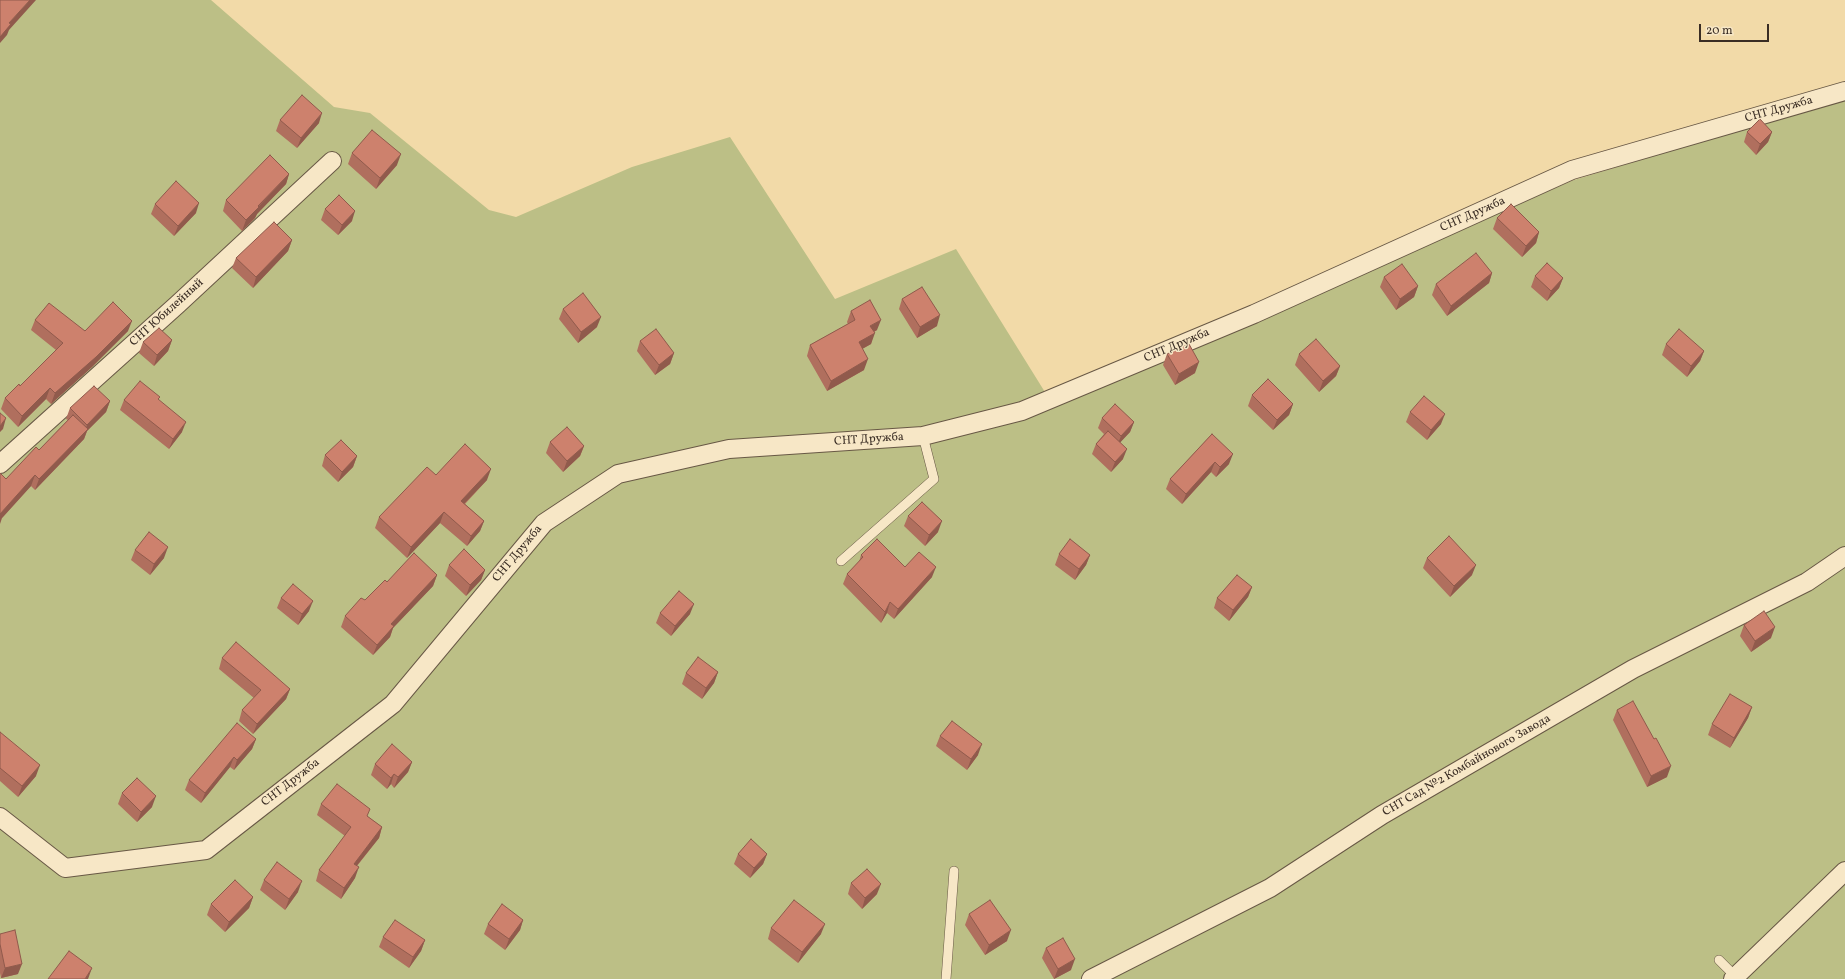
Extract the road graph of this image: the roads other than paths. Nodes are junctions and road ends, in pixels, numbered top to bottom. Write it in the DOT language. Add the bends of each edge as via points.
graph roads {
  1 [pos="1845,91"];
  2 [pos="332,161"];
  3 [pos="923,436"];
  4 [pos="0,464"];
  5 [pos="1845,556"];
  6 [pos="841,561"];
  7 [pos="0,817"];
  8 [pos="954,871"];
  9 [pos="1845,871"];
  10 [pos="1719,960"];
  11 [pos="1734,978"];
  12 [pos="946,979"];
  13 [pos="1091,979"];
  1 -- 3 [label="street, СНТ Дружба" via="1572,170 1254,314 1022,411"];
  2 -- 4 [label="street, СНТ Юбилейный"];
  3 -- 6 [label="lane" via="934,479"];
  3 -- 7 [label="street, СНТ Дружба" via="729,449 618,474 544,523 393,704 206,850 65,868"];
  5 -- 13 [label="street, СНТ Сад №2 Комбайнового Завода" via="1807,582 1620,677 1382,815 1270,888"];
  8 -- 12 [label="lane"];
  9 -- 11 [label="street"];
  10 -- 11 [label="lane"];
}
